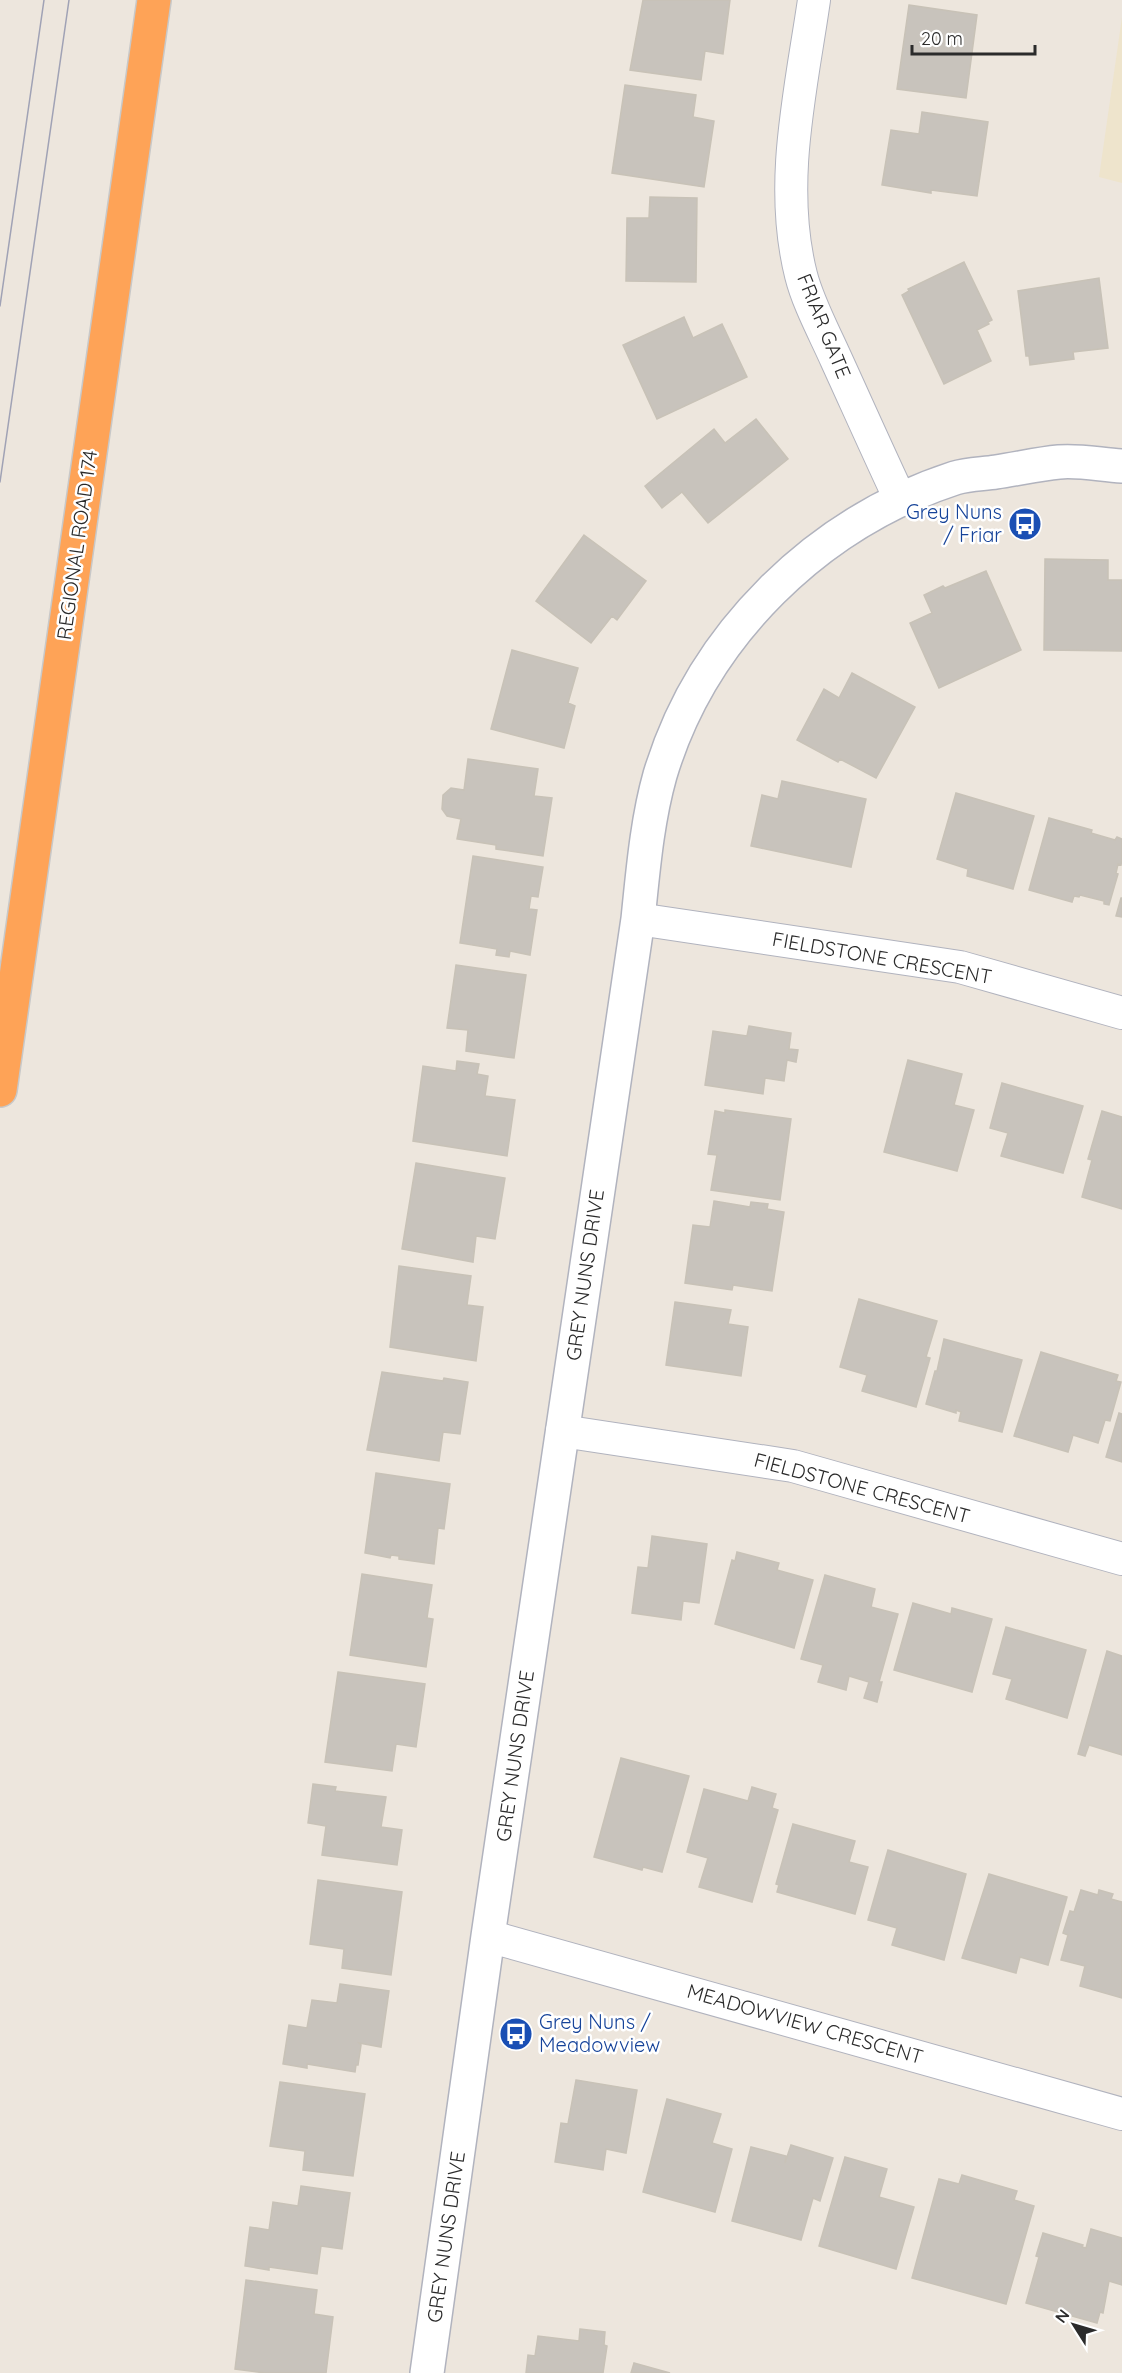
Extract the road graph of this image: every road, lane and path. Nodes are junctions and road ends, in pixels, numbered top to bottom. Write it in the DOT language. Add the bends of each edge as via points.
graph roads {
  1 [pos="154,0"];
  2 [pos="814,0"];
  3 [pos="1122,466"];
  4 [pos="900,499"];
  5 [pos="638,919"];
  6 [pos="1122,1013"];
  7 [pos="0,1090"];
  8 [pos="562,1431"];
  9 [pos="1122,1559"];
  10 [pos="488,1936"];
  11 [pos="1122,2114"];
  12 [pos="427,2373"];
  1 -- 7 [label="highway, REGIONAL ROAD 174"];
  2 -- 4 [label="street, FRIAR GATE" via="790,183 797,253 801,276 819,322"];
  3 -- 4 [label="street, GREY NUNS DRIVE" via="1061,462 956,478"];
  4 -- 5 [label="street, GREY NUNS DRIVE" via="878,509 799,563 762,600 704,674 660,776 646,845"];
  5 -- 6 [label="street, FIELDSTONE CRESCENT" via="960,967"];
  5 -- 8 [label="street, GREY NUNS DRIVE"];
  8 -- 9 [label="street, FIELDSTONE CRESCENT" via="793,1466"];
  8 -- 10 [label="street, GREY NUNS DRIVE"];
  10 -- 11 [label="street, MEADOWVIEW CRESCENT"];
  10 -- 12 [label="street, GREY NUNS DRIVE"];
}
